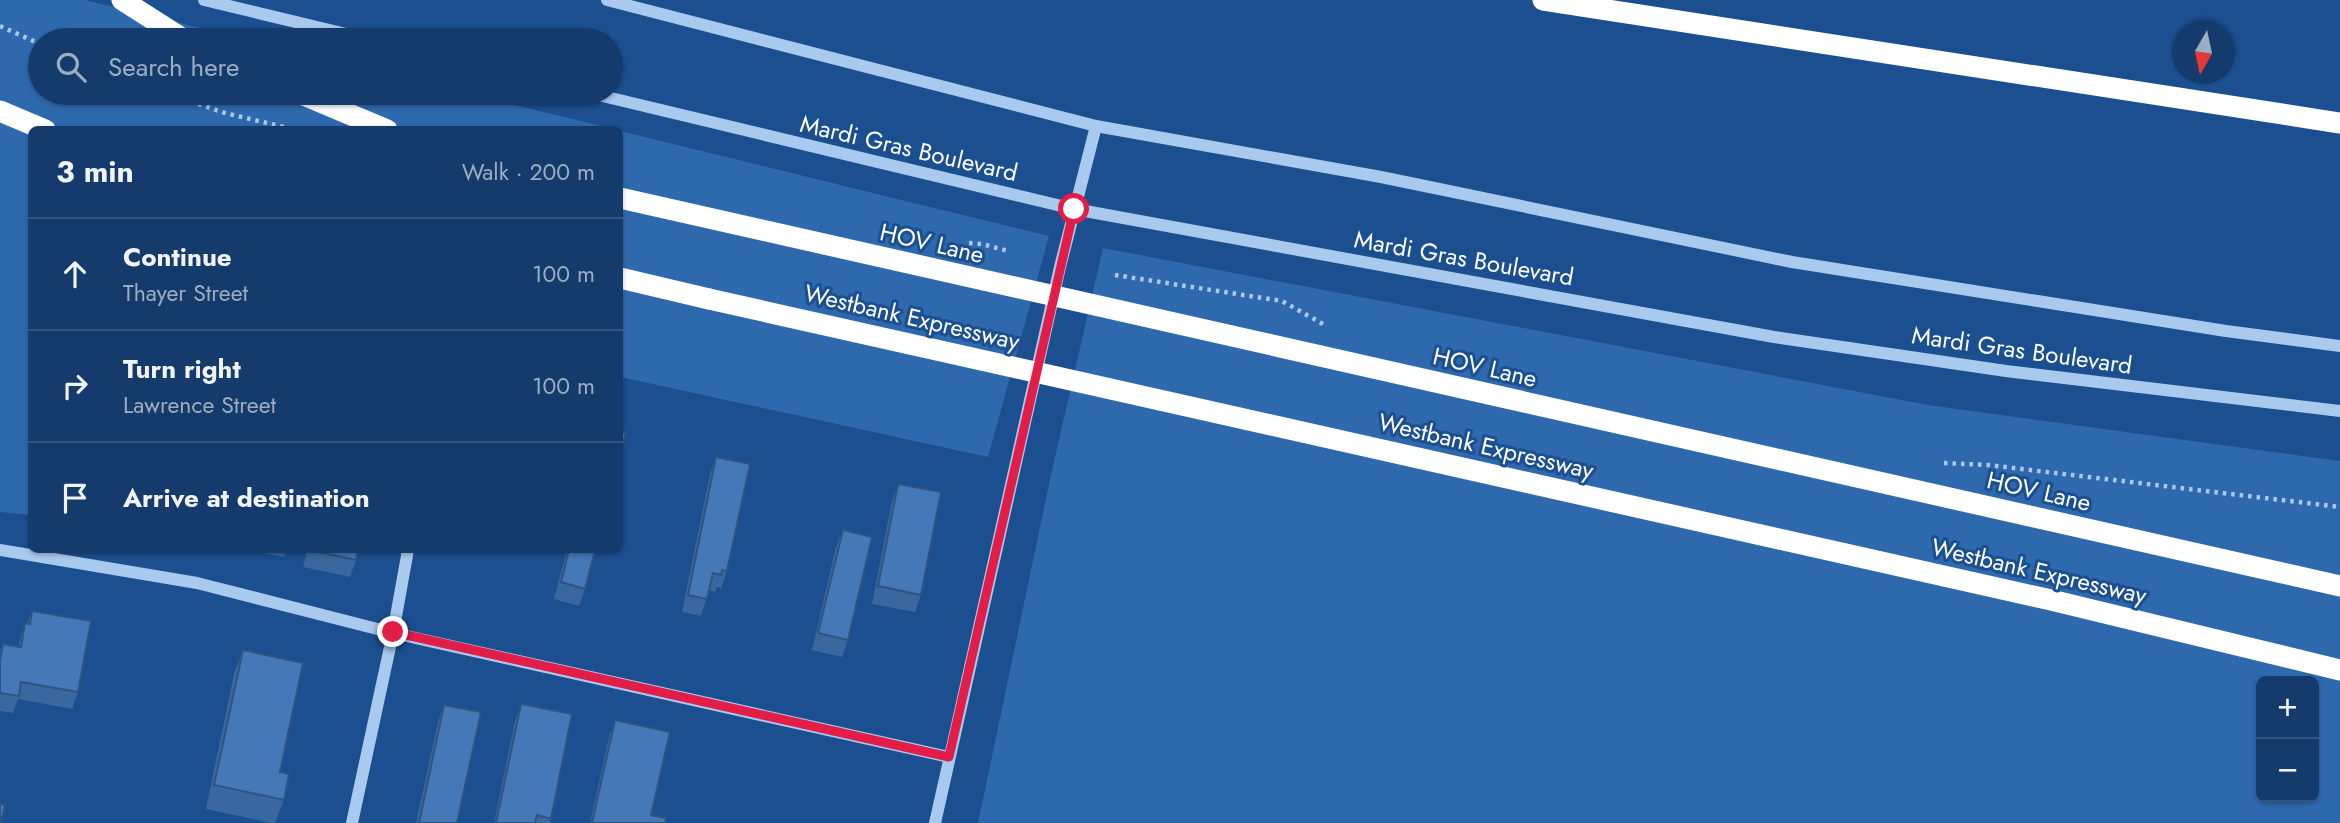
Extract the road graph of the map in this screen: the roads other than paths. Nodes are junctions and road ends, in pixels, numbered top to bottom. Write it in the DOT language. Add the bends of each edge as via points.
graph roads {
  1 [pos="122,0"];
  2 [pos="204,0"];
  3 [pos="607,0"];
  4 [pos="1543,0"];
  5 [pos="165,28"];
  6 [pos="321,28"];
  7 [pos="623,101"];
  8 [pos="328,105"];
  9 [pos="0,111"];
  10 [pos="2340,123"];
  11 [pos="36,126"];
  12 [pos="377,126"];
  13 [pos="1096,126"];
  14 [pos="623,199"];
  15 [pos="1074,209"];
  16 [pos="623,279"];
  17 [pos="2340,346"];
  18 [pos="2340,411"];
  19 [pos="0,550"];
  20 [pos="407,553"];
  21 [pos="2340,586"];
  22 [pos="393,632"];
  23 [pos="2340,670"];
  24 [pos="949,757"];
  25 [pos="352,823"];
  26 [pos="935,823"];
  1 -- 5 [label="highway"];
  2 -- 6 [label="street"];
  3 -- 13 [label="street, Mardi Gras Boulevard"];
  4 -- 10 [label="highway"];
  7 -- 15 [label="street, Mardi Gras Boulevard"];
  8 -- 12 [label="highway"];
  9 -- 11 [label="highway"];
  13 -- 15 [label="street"];
  13 -- 17 [label="street, Mardi Gras Boulevard" via="1381,177 1792,262"];
  14 -- 21 [label="highway, HOV Lane, bridge"];
  15 -- 18 [label="street, Mardi Gras Boulevard" via="1774,337 2006,371"];
  15 -- 24 [label="street"];
  16 -- 23 [label="highway, Westbank Expressway, bridge" via="2038,597"];
  19 -- 22 [label="street" via="197,583"];
  20 -- 22 [label="street"];
  22 -- 24 [label="street"];
  22 -- 25 [label="street"];
  24 -- 26 [label="street"];
}
